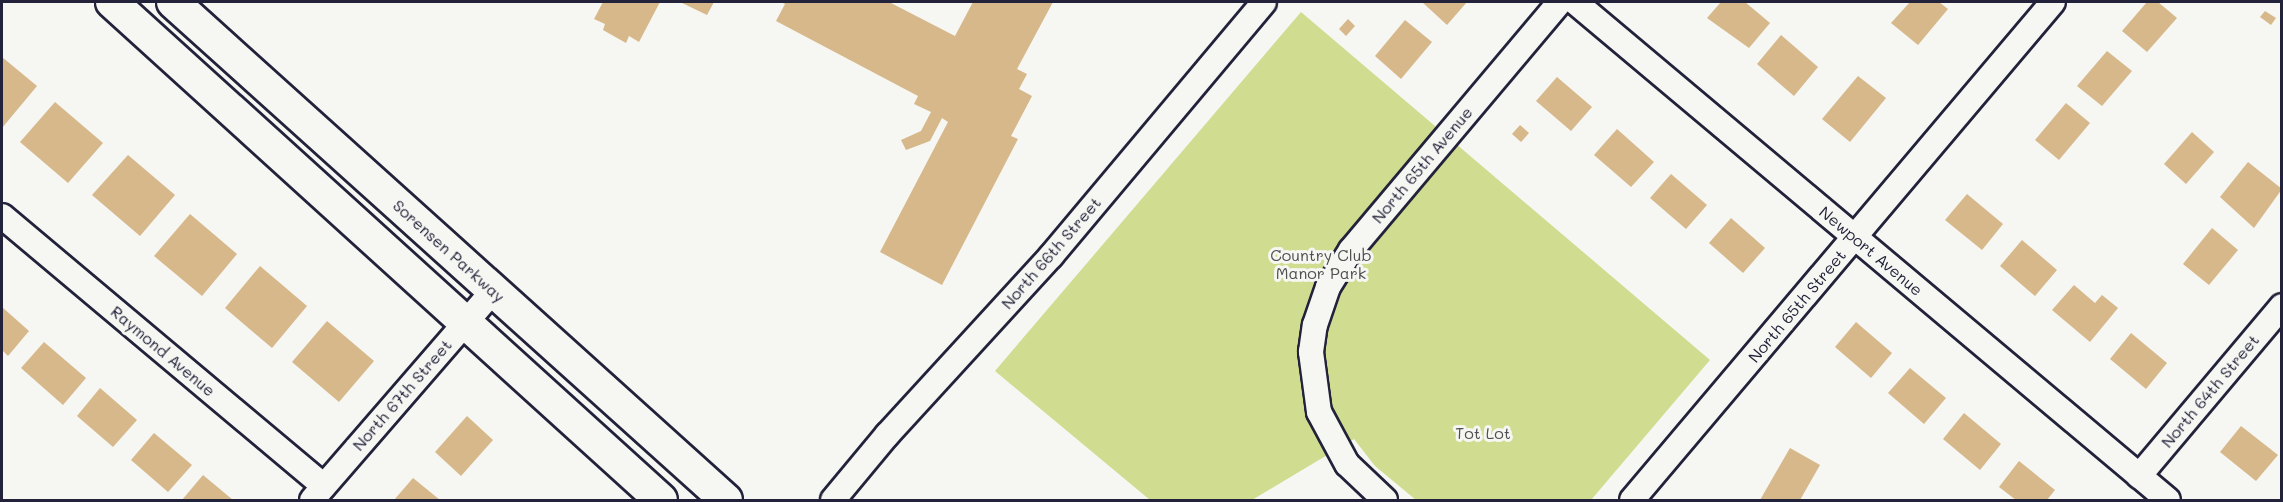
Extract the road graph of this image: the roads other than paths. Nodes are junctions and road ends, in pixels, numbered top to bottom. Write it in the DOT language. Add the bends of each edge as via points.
graph roads {
  1 [pos="112,2"];
  2 [pos="173,2"];
  3 [pos="1264,2"];
  4 [pos="1560,2"];
  5 [pos="1575,2"];
  6 [pos="2053,2"];
  7 [pos="2,216"];
  8 [pos="1855,237"];
  9 [pos="492,291"];
  10 [pos="2282,306"];
  11 [pos="465,322"];
  12 [pos="2139,476"];
  13 [pos="318,493"];
  14 [pos="661,501"];
  15 [pos="726,501"];
  16 [pos="833,501"];
  17 [pos="1385,501"];
  18 [pos="1632,501"];
  19 [pos="2168,501"];
  1 -- 11 [label="main road"];
  2 -- 9 [label="main road, Sorensen Parkway"];
  3 -- 16 [label="street, North 66th Street" via="1051,256"];
  4 -- 17 [label="street, North 65th Avenue" via="1351,250 1328,287 1311,352 1319,412 1347,464"];
  5 -- 8 [label="street, Newport Avenue"];
  6 -- 8 [label="street, North 65th Street"];
  7 -- 13 [label="street, Raymond Avenue"];
  8 -- 12 [label="street, Newport Avenue"];
  8 -- 18 [label="street, North 65th Street"];
  9 -- 11 [label="street, North 67th Street"];
  9 -- 15 [label="main road, Sorensen Parkway"];
  10 -- 12 [label="street, North 64th Street"];
  11 -- 13 [label="street, North 67th Street"];
  11 -- 14 [label="main road"];
  12 -- 19 [label="street, Newport Avenue"];
}
